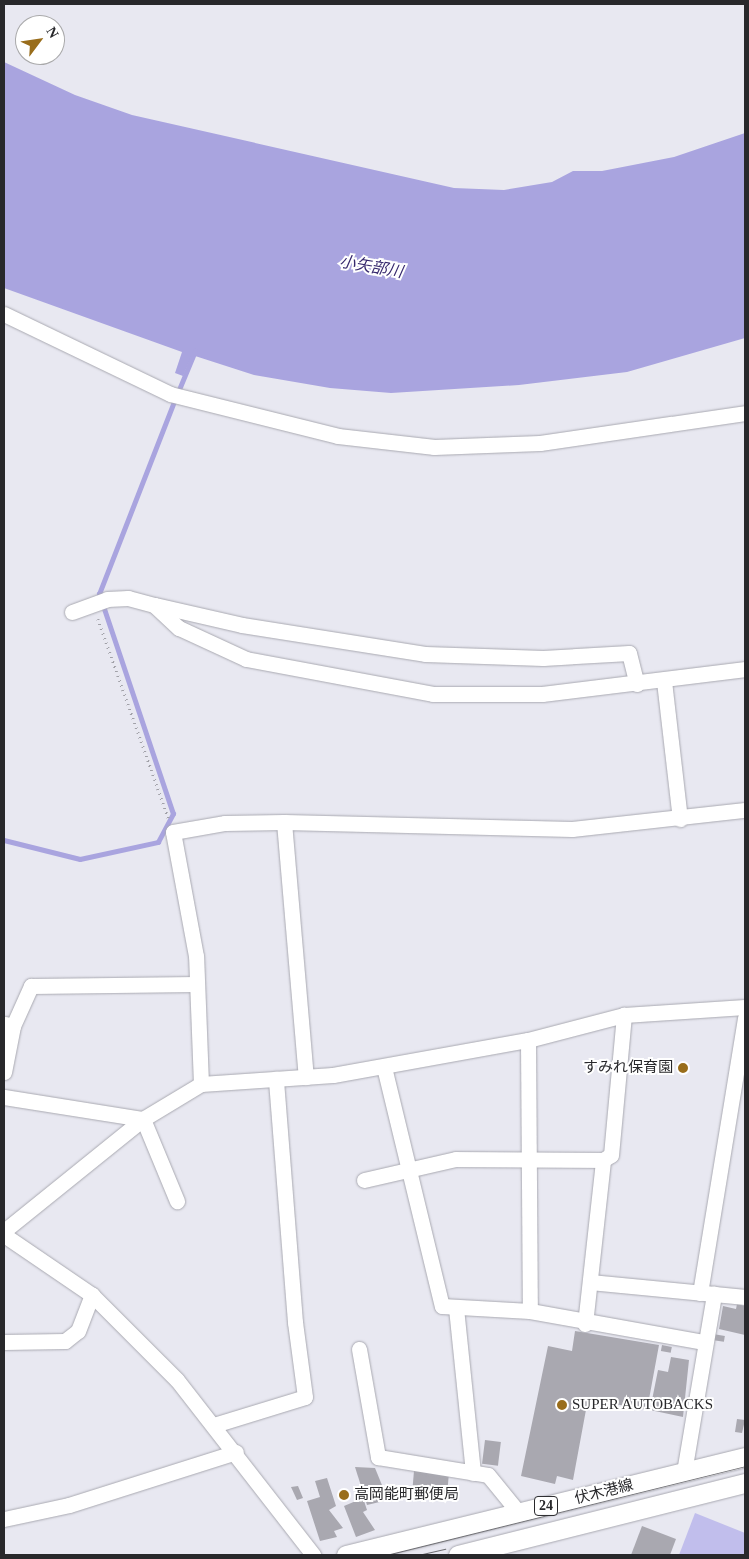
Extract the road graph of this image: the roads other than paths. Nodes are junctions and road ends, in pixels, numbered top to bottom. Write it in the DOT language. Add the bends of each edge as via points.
graph roads {
  1 [pos="4,314"];
  2 [pos="745,414"];
  3 [pos="154,605"];
  4 [pos="72,612"];
  5 [pos="745,668"];
  6 [pos="664,681"];
  7 [pos="637,684"];
  8 [pos="745,810"];
  9 [pos="680,819"];
  10 [pos="284,822"];
  11 [pos="197,984"];
  12 [pos="745,1007"];
  13 [pos="624,1015"];
  14 [pos="745,1018"];
  15 [pos="8,1025"];
  16 [pos="528,1040"];
  17 [pos="384,1067"];
  18 [pos="4,1072"];
  19 [pos="306,1077"];
  20 [pos="276,1079"];
  21 [pos="201,1084"];
  22 [pos="4,1097"];
  23 [pos="143,1119"];
  24 [pos="529,1158"];
  25 [pos="603,1160"];
  26 [pos="408,1169"];
  27 [pos="364,1180"];
  28 [pos="177,1201"];
  29 [pos="4,1231"];
  30 [pos="4,1235"];
  31 [pos="590,1282"];
  32 [pos="707,1294"];
  33 [pos="92,1296"];
  34 [pos="745,1298"];
  35 [pos="456,1308"];
  36 [pos="530,1312"];
  37 [pos="585,1324"];
  38 [pos="4,1342"];
  39 [pos="704,1342"];
  40 [pos="360,1349"];
  41 [pos="214,1425"];
  42 [pos="236,1452"];
  43 [pos="745,1457"];
  44 [pos="684,1472"];
  45 [pos="473,1473"];
  46 [pos="745,1483"];
  47 [pos="519,1513"];
  48 [pos="4,1519"];
  49 [pos="313,1555"];
  50 [pos="346,1555"];
  51 [pos="458,1555"];
  1 -- 2 [label="street" via="170,394 338,436 434,447 540,443"];
  3 -- 4 [label="street" via="128,598 92,604"];
  3 -- 7 [label="street" via="179,628 246,659 433,694 542,694"];
  3 -- 7 [label="street" via="242,625 424,654 543,658 629,653"];
  5 -- 6 [label="street"];
  6 -- 7 [label="street"];
  6 -- 9 [label="street"];
  8 -- 9 [label="street"];
  9 -- 10 [label="street" via="572,829"];
  10 -- 11 [label="street" via="225,823 173,832"];
  10 -- 19 [label="street"];
  11 -- 15 [label="street" via="31,986"];
  11 -- 21 [label="street"];
  12 -- 13 [label="street"];
  13 -- 16 [label="street"];
  13 -- 25 [label="street" via="611,1155"];
  14 -- 32 [label="street"];
  15 -- 18 [label="street"];
  16 -- 17 [label="street"];
  16 -- 24 [label="street"];
  17 -- 19 [label="street"];
  17 -- 26 [label="street"];
  19 -- 20 [label="street"];
  20 -- 21 [label="street"];
  20 -- 41 [label="street" via="294,1322 305,1397"];
  21 -- 23 [label="street"];
  22 -- 23 [label="street"];
  23 -- 28 [label="street"];
  23 -- 29 [label="street"];
  24 -- 25 [label="street"];
  24 -- 26 [label="street" via="456,1160"];
  24 -- 36 [label="street"];
  25 -- 31 [label="street"];
  26 -- 27 [label="street"];
  26 -- 35 [label="street" via="442,1306"];
  30 -- 33 [label="street"];
  31 -- 32 [label="street"];
  31 -- 37 [label="street"];
  32 -- 34 [label="street"];
  32 -- 39 [label="street"];
  33 -- 38 [label="street" via="78,1331 65,1341"];
  33 -- 41 [label="street" via="177,1380"];
  35 -- 36 [label="street"];
  35 -- 45 [label="street"];
  36 -- 37 [label="street"];
  37 -- 39 [label="street"];
  39 -- 44 [label="street"];
  40 -- 45 [label="street" via="378,1457"];
  41 -- 42 [label="street"];
  42 -- 48 [label="street" via="69,1505"];
  42 -- 49 [label="street"];
  43 -- 44 [label="main road, 伏木港線 / 24"];
  44 -- 47 [label="main road, 伏木港線 / 24"];
  45 -- 47 [label="street" via="488,1475"];
  46 -- 51 [label="main road, 伏木港線 / 24"];
  47 -- 50 [label="main road, 伏木港線 / 24"];
}
